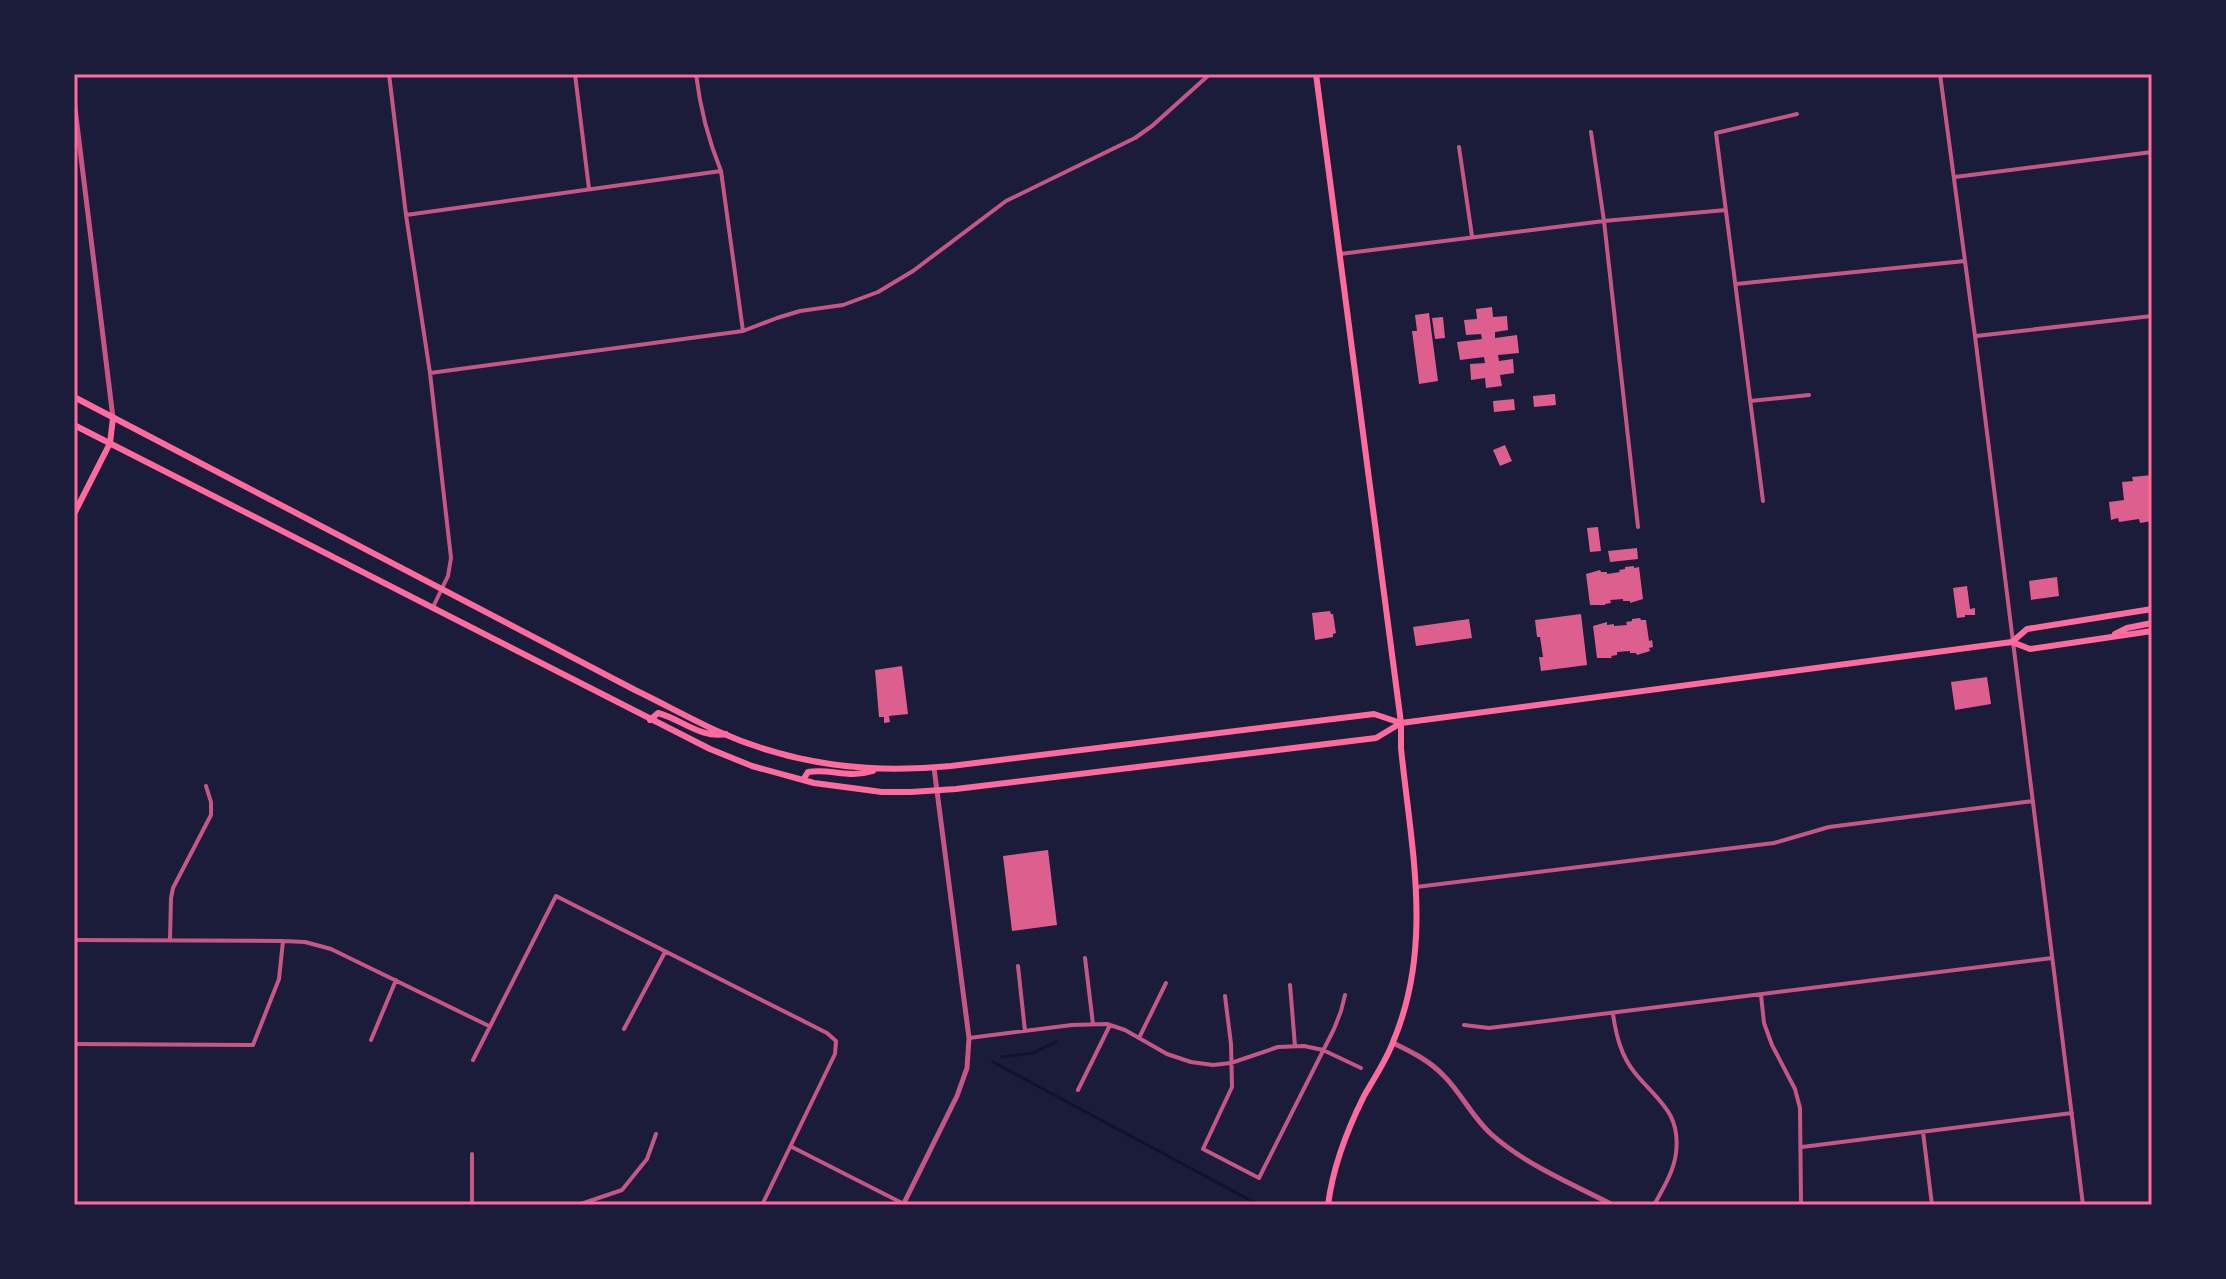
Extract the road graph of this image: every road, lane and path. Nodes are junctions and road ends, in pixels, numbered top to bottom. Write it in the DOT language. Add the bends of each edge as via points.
graph roads {
  1 [pos="389,74"];
  2 [pos="575,74"];
  3 [pos="696,74"];
  4 [pos="1210,74"];
  5 [pos="1316,74"];
  6 [pos="1940,74"];
  7 [pos="74,100"];
  8 [pos="1797,114"];
  9 [pos="1591,132"];
  10 [pos="1459,147"];
  11 [pos="2152,152"];
  12 [pos="721,171"];
  13 [pos="1955,177"];
  14 [pos="589,189"];
  15 [pos="1726,210"];
  16 [pos="406,215"];
  17 [pos="1604,221"];
  18 [pos="1472,236"];
  19 [pos="1340,254"];
  20 [pos="1965,261"];
  21 [pos="1735,284"];
  22 [pos="2152,316"];
  23 [pos="743,331"];
  24 [pos="1975,336"];
  25 [pos="430,373"];
  26 [pos="1809,395"];
  27 [pos="74,397"];
  28 [pos="1750,401"];
  29 [pos="113,418"];
  30 [pos="74,425"];
  31 [pos="110,443"];
  32 [pos="1763,501"];
  33 [pos="74,514"];
  34 [pos="1638,527"];
  35 [pos="442,589"];
  36 [pos="433,607"];
  37 [pos="2152,609"];
  38 [pos="2152,623"];
  39 [pos="2152,631"];
  40 [pos="2108,638"];
  41 [pos="2012,642"];
  42 [pos="650,720"];
  43 [pos="1401,723"];
  44 [pos="726,734"];
  45 [pos="934,768"];
  46 [pos="876,769"];
  47 [pos="803,780"];
  48 [pos="206,786"];
  49 [pos="936,791"];
  50 [pos="2033,801"];
  51 [pos="1416,887"];
  52 [pos="170,939"];
  53 [pos="74,940"];
  54 [pos="283,941"];
  55 [pos="665,952"];
  56 [pos="1085,958"];
  57 [pos="2052,958"];
  58 [pos="1018,966"];
  59 [pos="396,980"];
  60 [pos="1166,983"];
  61 [pos="1290,985"];
  62 [pos="1345,995"];
  63 [pos="1761,995"];
  64 [pos="1225,996"];
  65 [pos="1613,1014"];
  66 [pos="1093,1024"];
  67 [pos="1110,1025"];
  68 [pos="1464,1025"];
  69 [pos="489,1026"];
  70 [pos="624,1029"];
  71 [pos="1025,1031"];
  72 [pos="969,1038"];
  73 [pos="1139,1038"];
  74 [pos="371,1040"];
  75 [pos="1393,1043"];
  76 [pos="74,1044"];
  77 [pos="1295,1046"];
  78 [pos="1323,1050"];
  79 [pos="473,1060"];
  80 [pos="1231,1063"];
  81 [pos="1361,1068"];
  82 [pos="1078,1090"];
  83 [pos="2072,1113"];
  84 [pos="1923,1132"];
  85 [pos="656,1134"];
  86 [pos="791,1147"];
  87 [pos="1802,1147"];
  88 [pos="472,1154"];
  89 [pos="903,1204"];
  90 [pos="472,1205"];
  91 [pos="578,1205"];
  92 [pos="762,1205"];
  93 [pos="1328,1205"];
  94 [pos="1613,1205"];
  95 [pos="1654,1205"];
  96 [pos="1801,1205"];
  97 [pos="1932,1205"];
  98 [pos="2083,1205"];
  1 -- 16 [label="street"];
  2 -- 14 [label="street"];
  3 -- 12 [label="street" via="703,119"];
  4 -- 23 [label="street" via="1135,138 1006,201 878,292"];
  5 -- 19 [label="main road"];
  6 -- 13 [label="street"];
  7 -- 29 [label="street"];
  8 -- 15 [label="street" via="1716,133"];
  9 -- 17 [label="street"];
  10 -- 18 [label="street"];
  11 -- 13 [label="street"];
  12 -- 14 [label="street"];
  12 -- 23 [label="street"];
  13 -- 20 [label="street"];
  14 -- 16 [label="street"];
  15 -- 17 [label="street"];
  15 -- 21 [label="street"];
  16 -- 25 [label="street"];
  17 -- 18 [label="street"];
  17 -- 34 [label="street"];
  18 -- 19 [label="street"];
  19 -- 43 [label="main road"];
  20 -- 21 [label="street"];
  20 -- 24 [label="street"];
  21 -- 28 [label="street"];
  22 -- 24 [label="street"];
  23 -- 25 [label="street"];
  24 -- 41 [label="street"];
  25 -- 35 [label="street" via="451,558"];
  26 -- 28 [label="street"];
  27 -- 29 [label="main road"];
  28 -- 32 [label="street"];
  29 -- 31 [label="main road"];
  29 -- 35 [label="main road"];
  30 -- 31 [label="main road"];
  31 -- 33 [label="main road"];
  31 -- 36 [label="main road"];
  35 -- 36 [label="street"];
  35 -- 44 [label="main road"];
  36 -- 42 [label="main road"];
  37 -- 41 [label="main road" via="2027,629"];
  38 -- 40 [label="main road"];
  39 -- 40 [label="main road"];
  40 -- 41 [label="main road" via="2030,649"];
  41 -- 43 [label="main road"];
  41 -- 50 [label="street"];
  42 -- 44 [label="main road" via="658,713 706,734"];
  42 -- 47 [label="main road" via="729,758"];
  43 -- 45 [label="main road" via="1376,714"];
  43 -- 49 [label="main road" via="1379,738"];
  43 -- 51 [label="main road"];
  44 -- 46 [label="main road" via="792,757"];
  45 -- 46 [label="main road"];
  45 -- 49 [label="street"];
  46 -- 47 [label="main road" via="858,776 808,772"];
  47 -- 49 [label="main road" via="882,792"];
  48 -- 52 [label="street" via="211,815 173,888"];
  49 -- 72 [label="street"];
  50 -- 51 [label="street" via="1829,827 1774,843"];
  50 -- 57 [label="street"];
  51 -- 75 [label="main road" via="1413,972"];
  52 -- 53 [label="street"];
  52 -- 54 [label="street"];
  54 -- 59 [label="street" via="331,949"];
  54 -- 76 [label="street" via="279,979 253,1045"];
  55 -- 69 [label="street" via="556,896"];
  55 -- 70 [label="street"];
  55 -- 86 [label="street" via="836,1041 835,1054"];
  56 -- 66 [label="street"];
  57 -- 63 [label="street"];
  57 -- 83 [label="street"];
  58 -- 71 [label="street"];
  59 -- 69 [label="street"];
  59 -- 74 [label="street"];
  60 -- 73 [label="street"];
  61 -- 77 [label="street"];
  62 -- 78 [label="street"];
  63 -- 65 [label="street"];
  63 -- 87 [label="street" via="1764,1023 1795,1089"];
  64 -- 80 [label="street"];
  65 -- 68 [label="street" via="1489,1028"];
  65 -- 95 [label="street" via="1616,1037 1634,1072 1675,1122 1676,1155"];
  66 -- 67 [label="street"];
  66 -- 71 [label="street"];
  67 -- 73 [label="street"];
  67 -- 82 [label="street"];
  69 -- 79 [label="street"];
  71 -- 72 [label="street"];
  72 -- 89 [label="street" via="967,1068 957,1096"];
  73 -- 80 [label="street" via="1191,1062"];
  75 -- 93 [label="main road" via="1341,1148"];
  75 -- 94 [label="street" via="1444,1076 1508,1148"];
  77 -- 78 [label="street"];
  77 -- 80 [label="street"];
  78 -- 80 [label="street" via="1259,1178 1203,1149 1232,1087"];
  78 -- 81 [label="street"];
  83 -- 84 [label="street"];
  83 -- 98 [label="street"];
  84 -- 87 [label="street"];
  84 -- 97 [label="street"];
  85 -- 91 [label="street" via="647,1159 622,1190"];
  86 -- 89 [label="street"];
  86 -- 92 [label="street"];
  87 -- 96 [label="street"];
  88 -- 90 [label="street"];
}
